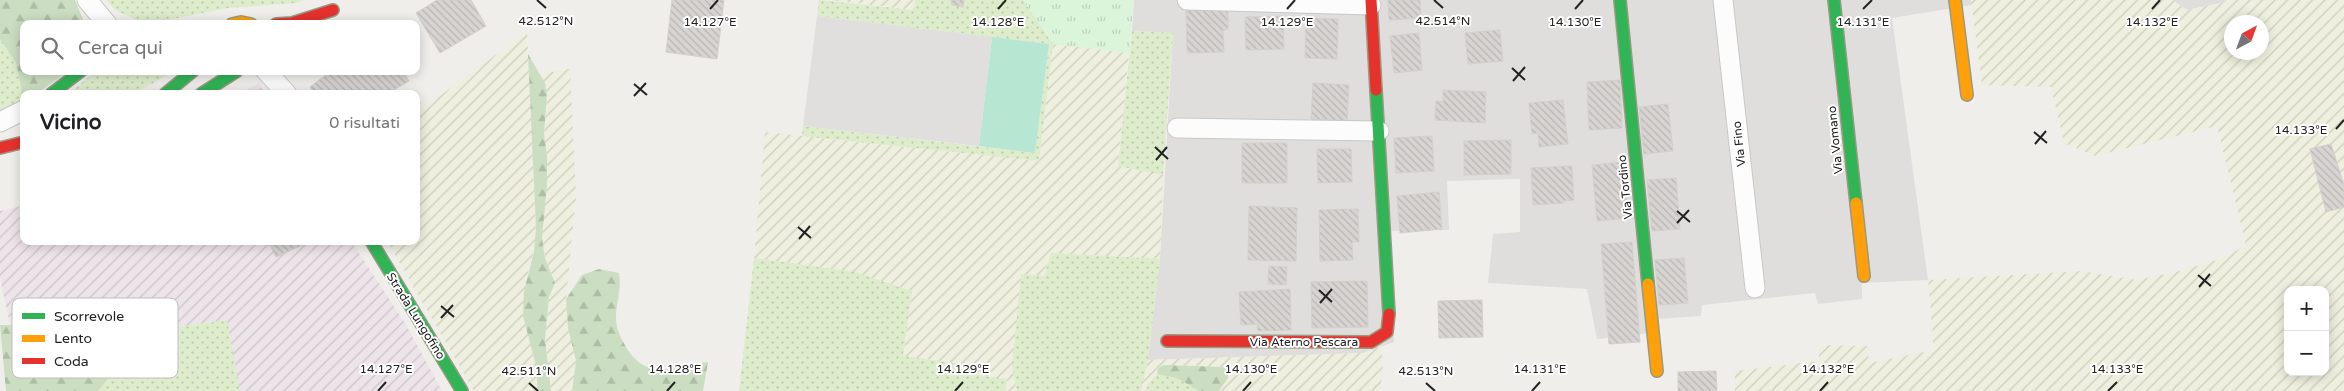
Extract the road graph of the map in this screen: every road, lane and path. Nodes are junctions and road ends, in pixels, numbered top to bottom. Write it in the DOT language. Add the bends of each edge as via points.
graph roads {
  1 [pos="87,0"];
  2 [pos="1187,0"];
  3 [pos="1620,0"];
  4 [pos="1724,0"];
  5 [pos="1834,0"];
  6 [pos="1954,0"];
  7 [pos="1371,3"];
  8 [pos="104,20"];
  9 [pos="300,20"];
  10 [pos="321,20"];
  11 [pos="76,75"];
  12 [pos="188,75"];
  13 [pos="231,75"];
  14 [pos="270,75"];
  15 [pos="55,90"];
  16 [pos="170,90"];
  17 [pos="207,90"];
  18 [pos="283,90"];
  19 [pos="1967,96"];
  20 [pos="20,112"];
  21 [pos="0,122"];
  22 [pos="1177,128"];
  23 [pos="1378,131"];
  24 [pos="20,143"];
  25 [pos="0,148"];
  26 [pos="373,245"];
  27 [pos="1864,276"];
  28 [pos="1755,288"];
  29 [pos="1167,342"];
  30 [pos="1657,371"];
  31 [pos="462,391"];
  1 -- 8 [label="street"];
  2 -- 7 [label="street, Via Aterno Pescara"];
  3 -- 30 [label="street, Via Tordino"];
  4 -- 28 [label="street, Via Fino"];
  5 -- 27 [label="street, Via Vomano"];
  6 -- 19 [label="street"];
  7 -- 23 [label="street, Via Aterno Pescara"];
  9 -- 10 [label="street" via="336,7"];
  11 -- 15 [label="street"];
  12 -- 16 [label="street"];
  13 -- 17 [label="street"];
  14 -- 18 [label="street"];
  20 -- 21 [label="street"];
  22 -- 23 [label="street"];
  23 -- 29 [label="street, Via Aterno Pescara" via="1388,332 1371,342"];
  24 -- 25 [label="street"];
  26 -- 31 [label="street, Strada Lungofino"];
}
